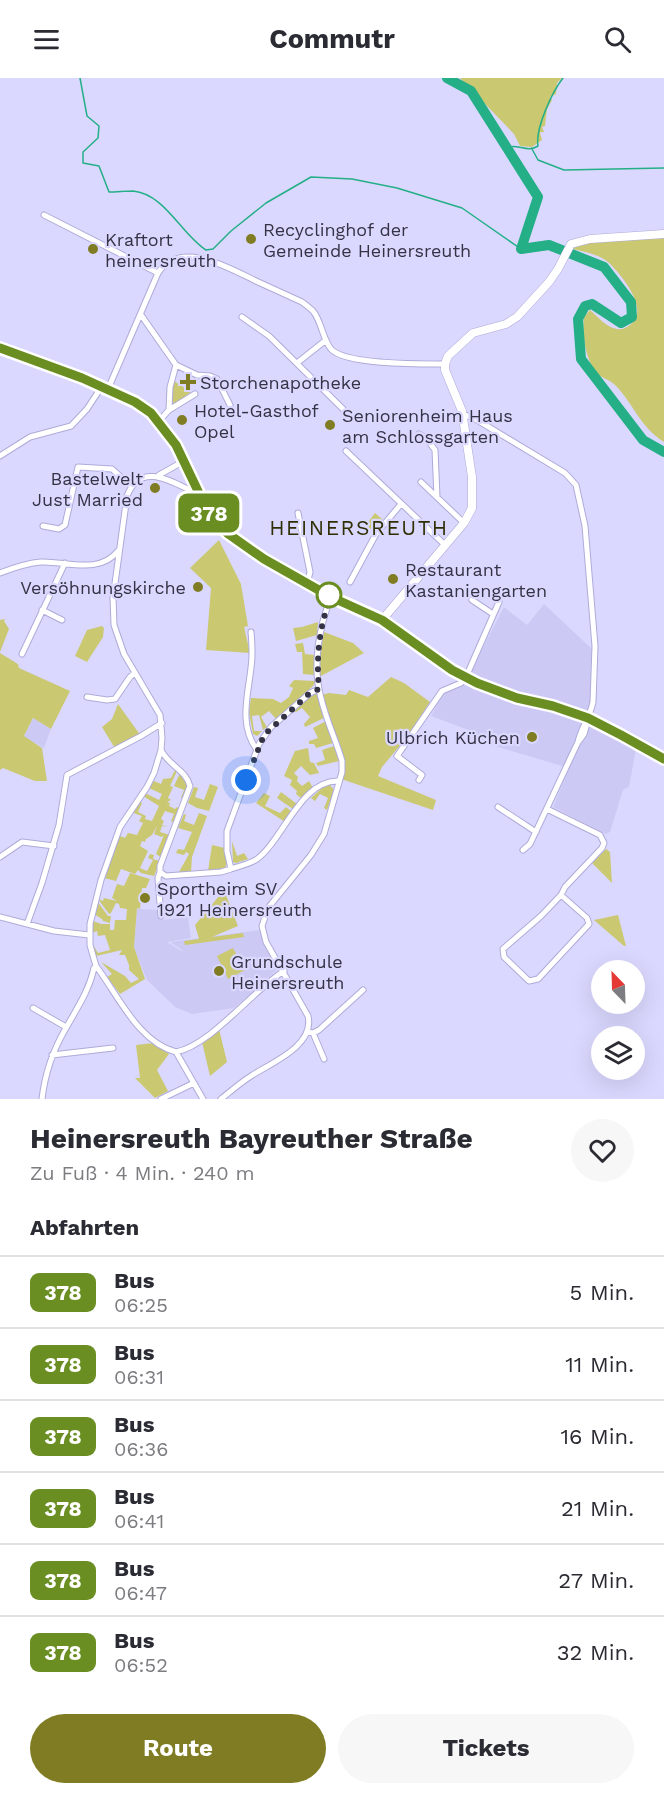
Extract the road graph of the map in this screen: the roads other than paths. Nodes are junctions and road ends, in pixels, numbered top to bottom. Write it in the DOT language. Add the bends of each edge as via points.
graph roads {
  1 [pos="44,214"];
  2 [pos="664,234"];
  3 [pos="158,273"];
  4 [pos="141,315"];
  5 [pos="242,317"];
  6 [pos="326,340"];
  7 [pos="0,348"];
  8 [pos="297,363"];
  9 [pos="444,364"];
  10 [pos="176,365"];
  11 [pos="105,387"];
  12 [pos="195,394"];
  13 [pos="230,405"];
  14 [pos="343,409"];
  15 [pos="169,410"];
  16 [pos="463,415"];
  17 [pos="159,421"];
  18 [pos="419,434"];
  19 [pos="346,451"];
  20 [pos="0,456"];
  21 [pos="184,461"];
  22 [pos="157,476"];
  23 [pos="421,482"];
  24 [pos="131,486"];
  25 [pos="199,495"];
  26 [pos="436,497"];
  27 [pos="401,504"];
  28 [pos="298,513"];
  29 [pos="465,523"];
  30 [pos="43,526"];
  31 [pos="445,545"];
  32 [pos="119,550"];
  33 [pos="65,563"];
  34 [pos="0,573"];
  35 [pos="350,582"];
  36 [pos="307,584"];
  37 [pos="331,597"];
  38 [pos="472,600"];
  39 [pos="499,602"];
  40 [pos="42,610"];
  41 [pos="493,614"];
  42 [pos="62,620"];
  43 [pos="382,620"];
  44 [pos="251,632"];
  45 [pos="22,654"];
  46 [pos="135,673"];
  47 [pos="466,677"];
  48 [pos="319,689"];
  49 [pos="87,698"];
  50 [pos="588,718"];
  51 [pos="162,723"];
  52 [pos="161,750"];
  53 [pos="257,750"];
  54 [pos="664,759"];
  55 [pos="419,780"];
  56 [pos="339,781"];
  57 [pos="498,807"];
  58 [pos="547,809"];
  59 [pos="536,832"];
  60 [pos="54,846"];
  61 [pos="523,850"];
  62 [pos="0,857"];
  63 [pos="231,869"];
  64 [pos="160,872"];
  65 [pos="561,895"];
  66 [pos="161,916"];
  67 [pos="0,917"];
  68 [pos="27,924"];
  69 [pos="89,935"];
  70 [pos="96,966"];
  71 [pos="284,971"];
  72 [pos="363,990"];
  73 [pos="33,1008"];
  74 [pos="66,1027"];
  75 [pos="310,1032"];
  76 [pos="113,1048"];
  77 [pos="176,1052"];
  78 [pos="52,1055"];
  79 [pos="324,1059"];
  80 [pos="194,1083"];
  81 [pos="42,1099"];
  82 [pos="161,1099"];
  83 [pos="203,1099"];
  84 [pos="221,1099"];
  1 -- 3 [label="street"];
  2 -- 9 [label="street" via="571,244 549,282 517,317 473,333"];
  3 -- 4 [label="street"];
  3 -- 6 [label="street" via="168,262 178,259 212,260 302,302 314,312"];
  4 -- 10 [label="street"];
  4 -- 11 [label="street"];
  5 -- 8 [label="street" via="258,326"];
  6 -- 8 [label="street"];
  6 -- 9 [label="street" via="332,350 348,357 402,364"];
  7 -- 11 [label="main road"];
  8 -- 14 [label="street"];
  9 -- 16 [label="street"];
  10 -- 13 [label="street" via="217,380"];
  10 -- 15 [label="street"];
  11 -- 17 [label="main road" via="144,408"];
  11 -- 20 [label="street" via="71,426 30,437"];
  12 -- 15 [label="street"];
  15 -- 17 [label="street"];
  16 -- 29 [label="street" via="473,493 472,511"];
  16 -- 50 [label="street" via="542,457 565,472 576,486 585,526 595,646 593,702"];
  17 -- 21 [label="main road"];
  18 -- 26 [label="street" via="435,450"];
  19 -- 27 [label="street"];
  21 -- 22 [label="street"];
  21 -- 25 [label="main road"];
  22 -- 24 [label="street"];
  22 -- 25 [label="street"];
  23 -- 26 [label="street"];
  24 -- 30 [label="street" via="112,469 78,467 65,525 60,529"];
  24 -- 32 [label="street"];
  25 -- 36 [label="main road" via="227,533"];
  26 -- 29 [label="street"];
  27 -- 31 [label="street"];
  27 -- 35 [label="street" via="376,534"];
  28 -- 36 [label="street" via="310,572"];
  29 -- 31 [label="street"];
  31 -- 43 [label="street"];
  32 -- 33 [label="street" via="96,564"];
  32 -- 46 [label="street" via="113,617 120,646"];
  33 -- 34 [label="street" via="37,562"];
  33 -- 40 [label="street"];
  36 -- 37 [label="main road"];
  37 -- 43 [label="main road"];
  37 -- 48 [label="street" via="319,644"];
  38 -- 41 [label="street"];
  39 -- 41 [label="street"];
  40 -- 42 [label="street"];
  40 -- 45 [label="street"];
  41 -- 47 [label="street"];
  43 -- 47 [label="main road"];
  44 -- 53 [label="street" via="246,718 247,731"];
  46 -- 49 [label="street" via="115,699"];
  46 -- 51 [label="street"];
  47 -- 50 [label="main road" via="494,690"];
  47 -- 55 [label="street" via="442,691 397,756 422,775"];
  48 -- 53 [label="street" via="271,727"];
  48 -- 56 [label="street" via="342,761"];
  50 -- 54 [label="main road"];
  50 -- 58 [label="street"];
  51 -- 52 [label="street"];
  51 -- 60 [label="street" via="67,775"];
  52 -- 64 [label="street" via="186,775 190,787"];
  52 -- 69 [label="street" via="150,781 112,844 90,918"];
  53 -- 63 [label="street" via="227,831"];
  56 -- 63 [label="street" via="327,783 308,796 258,858"];
  56 -- 71 [label="street" via="324,834 263,920 264,937"];
  57 -- 59 [label="street"];
  58 -- 59 [label="street"];
  58 -- 65 [label="street" via="600,835 604,841"];
  59 -- 61 [label="street"];
  60 -- 62 [label="street" via="22,842"];
  60 -- 68 [label="street"];
  63 -- 64 [label="street" via="166,876"];
  64 -- 66 [label="street"];
  65 -- 65 [label="street" via="502,949 504,957 529,981 538,979 589,924"];
  67 -- 68 [label="street"];
  68 -- 69 [label="street"];
  69 -- 70 [label="street"];
  70 -- 74 [label="street" via="84,999"];
  70 -- 77 [label="street" via="139,1026"];
  71 -- 75 [label="street" via="308,1016"];
  71 -- 77 [label="street" via="208,1035"];
  72 -- 75 [label="street" via="319,1030"];
  73 -- 74 [label="street"];
  74 -- 78 [label="street"];
  75 -- 79 [label="street"];
  75 -- 84 [label="street" via="284,1056"];
  76 -- 78 [label="street"];
  77 -- 80 [label="street"];
  78 -- 81 [label="street"];
  80 -- 82 [label="street"];
  80 -- 83 [label="street"];
}
